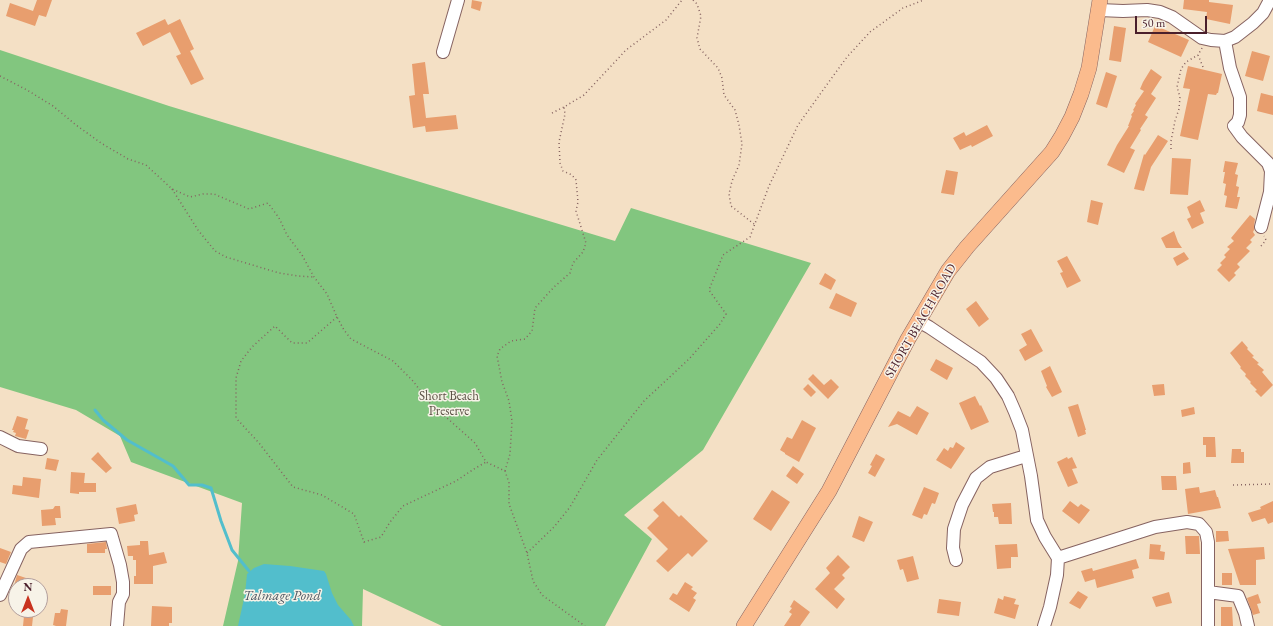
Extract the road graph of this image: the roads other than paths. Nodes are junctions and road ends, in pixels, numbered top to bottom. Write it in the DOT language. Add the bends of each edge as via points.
graph roads {
  1 [pos="458,0"];
  2 [pos="1270,0"];
  3 [pos="1099,5"];
  4 [pos="1133,5"];
  5 [pos="1225,41"];
  6 [pos="443,52"];
  7 [pos="1261,227"];
  8 [pos="918,321"];
  9 [pos="0,437"];
  10 [pos="41,450"];
  11 [pos="1026,456"];
  12 [pos="1058,558"];
  13 [pos="956,560"];
  14 [pos="3,577"];
  15 [pos="1208,592"];
  16 [pos="0,595"];
  17 [pos="117,626"];
  18 [pos="744,626"];
  19 [pos="1044,626"];
  20 [pos="1208,626"];
  21 [pos="1248,626"];
  1 -- 6 [label="street"];
  2 -- 5 [label="street" via="1253,23 1235,37"];
  3 -- 4 [label="street" via="1110,11"];
  3 -- 8 [label="main road, SHORT BEACH ROAD" via="1087,74 1072,118 1062,136 1052,152 966,247 948,271"];
  4 -- 5 [label="street" via="1172,17 1206,40"];
  5 -- 7 [label="street" via="1230,68 1240,97 1240,115 1234,126 1268,163 1270,171 1270,192"];
  8 -- 11 [label="street" via="966,351 996,378 1008,396 1022,430"];
  8 -- 18 [label="main road, SHORT BEACH ROAD" via="829,491"];
  9 -- 10 [label="street" via="18,446"];
  11 -- 12 [label="street" via="1037,520 1044,537"];
  11 -- 13 [label="street" via="990,468 976,478 962,505 954,529 953,548"];
  12 -- 15 [label="street" via="1155,527 1187,522 1199,524 1206,532 1208,542"];
  12 -- 19 [label="street" via="1057,575"];
  14 -- 16 [label="street"];
  14 -- 17 [label="street" via="29,542 111,534 123,582 123,594 118,602"];
  15 -- 20 [label="street"];
  15 -- 21 [label="street" via="1238,596"];
}
